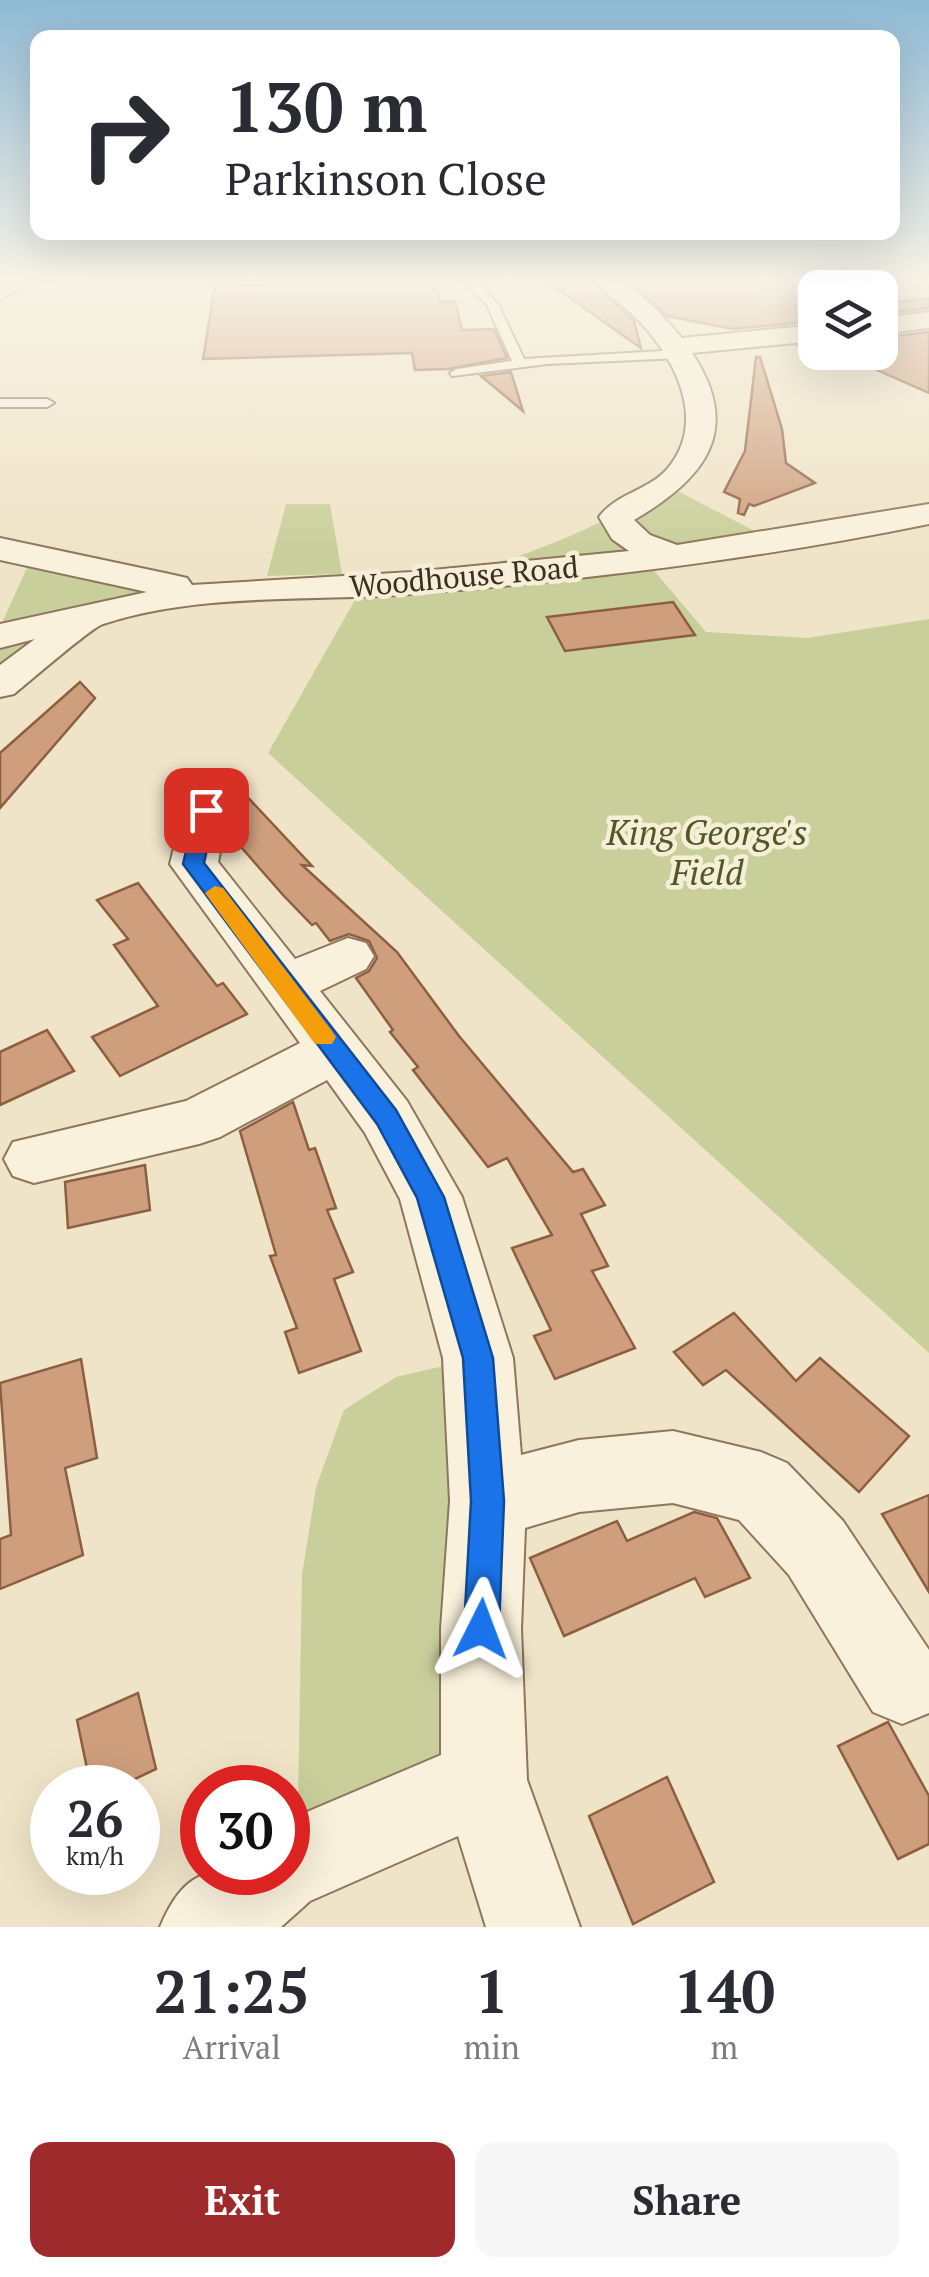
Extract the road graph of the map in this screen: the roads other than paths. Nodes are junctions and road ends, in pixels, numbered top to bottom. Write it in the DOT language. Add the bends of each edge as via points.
graph roads {
  1 [pos="486,369"];
  2 [pos="686,369"];
  3 [pos="457,373"];
  4 [pos="0,402"];
  5 [pos="47,403"];
  6 [pos="929,514"];
  7 [pos="616,517"];
  8 [pos="0,549"];
  9 [pos="670,556"];
  10 [pos="105,574"];
  11 [pos="408,584"];
  12 [pos="238,591"];
  13 [pos="93,614"];
  14 [pos="0,636"];
  15 [pos="1,683"];
  16 [pos="212,783"];
  17 [pos="348,956"];
  18 [pos="284,985"];
  19 [pos="334,1051"];
  20 [pos="34,1159"];
  21 [pos="488,1501"];
  22 [pos="902,1683"];
  23 [pos="484,1780"];
  24 [pos="310,1855"];
  25 [pos="248,1895"];
  26 [pos="206,1927"];
  27 [pos="533,1927"];
  1 -- 3 [label="lane"];
  2 -- 7 [label="street" via="699,398 696,447 682,472"];
  4 -- 5 [label="lane"];
  6 -- 9 [label="street, Woodhouse Road"];
  7 -- 9 [label="street" via="630,538"];
  7 -- 11 [label="street" via="520,556"];
  8 -- 10 [label="street"];
  9 -- 11 [label="street, Woodhouse Road"];
  10 -- 12 [label="street"];
  10 -- 13 [label="street"];
  11 -- 12 [label="street, Woodhouse Road"];
  12 -- 13 [label="street, Woodhouse Road"];
  13 -- 14 [label="street, Woodhouse Road"];
  13 -- 15 [label="street"];
  16 -- 18 [label="street" via="194,864"];
  17 -- 18 [label="street"];
  18 -- 19 [label="street"];
  19 -- 20 [label="street" via="199,1120"];
  19 -- 21 [label="street" via="386,1117 430,1197 478,1358"];
  21 -- 22 [label="street" via="579,1476 673,1467 761,1490 816,1548"];
  21 -- 23 [label="street" via="481,1629"];
  23 -- 24 [label="street"];
  23 -- 27 [label="street"];
  25 -- 26 [label="street"];
}
